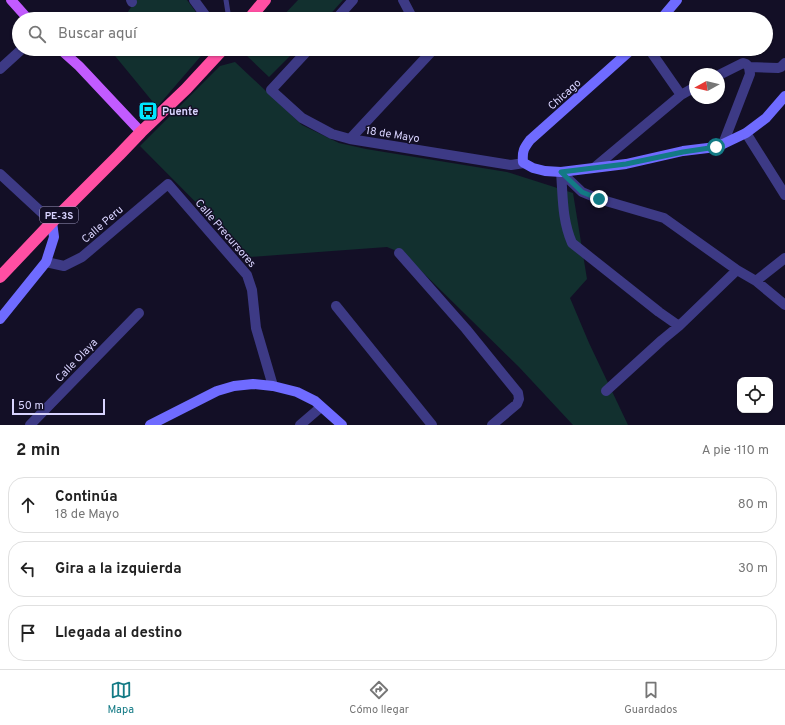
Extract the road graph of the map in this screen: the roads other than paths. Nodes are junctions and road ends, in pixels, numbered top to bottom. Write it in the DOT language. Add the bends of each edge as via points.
graph roads {
  1 [pos="11,0"];
  2 [pos="194,0"];
  3 [pos="226,0"];
  4 [pos="265,0"];
  5 [pos="353,0"];
  6 [pos="403,0"];
  7 [pos="676,0"];
  8 [pos="22,12"];
  9 [pos="203,12"];
  10 [pos="228,12"];
  11 [pos="255,12"];
  12 [pos="342,12"];
  13 [pos="409,12"];
  14 [pos="667,12"];
  15 [pos="14,56"];
  16 [pos="68,56"];
  17 [pos="217,56"];
  18 [pos="303,56"];
  19 [pos="427,56"];
  20 [pos="624,56"];
  21 [pos="654,56"];
  22 [pos="785,63"];
  23 [pos="749,67"];
  24 [pos="0,69"];
  25 [pos="725,72"];
  26 [pos="689,90"];
  27 [pos="682,94"];
  28 [pos="785,96"];
  29 [pos="141,132"];
  30 [pos="746,133"];
  31 [pos="350,139"];
  32 [pos="723,144"];
  33 [pos="524,163"];
  34 [pos="595,167"];
  35 [pos="561,172"];
  36 [pos="2,179"];
  37 [pos="168,184"];
  38 [pos="785,194"];
  39 [pos="52,222"];
  40 [pos="399,253"];
  41 [pos="785,258"];
  42 [pos="46,262"];
  43 [pos="737,270"];
  44 [pos="0,277"];
  45 [pos="756,281"];
  46 [pos="785,305"];
  47 [pos="336,306"];
  48 [pos="139,313"];
  49 [pos="0,319"];
  50 [pos="679,326"];
  51 [pos="274,386"];
  52 [pos="606,391"];
  53 [pos="321,407"];
  54 [pos="30,425"];
  55 [pos="150,425"];
  56 [pos="300,425"];
  57 [pos="342,425"];
  58 [pos="432,425"];
  59 [pos="492,425"];
  1 -- 8 [label="main road"];
  2 -- 9 [label="street"];
  3 -- 10 [label="lane"];
  4 -- 11 [label="highway"];
  5 -- 12 [label="street"];
  6 -- 13 [label="street"];
  7 -- 14 [label="street"];
  15 -- 24 [label="street"];
  16 -- 29 [label="main road"];
  17 -- 29 [label="highway, PE-3S"];
  18 -- 31 [label="street, 18 de Mayo" via="271,90 302,118 332,134"];
  19 -- 31 [label="street"];
  20 -- 33 [label="street, Chicago" via="530,140 522,153"];
  21 -- 27 [label="street"];
  22 -- 23 [label="street" via="778,68"];
  23 -- 25 [label="street" via="743,63"];
  23 -- 32 [label="street" via="750,74"];
  26 -- 27 [label="street"];
  27 -- 34 [label="street"];
  28 -- 30 [label="street" via="766,118"];
  29 -- 39 [label="highway, PE-3S"];
  30 -- 32 [label="street"];
  30 -- 38 [label="street"];
  31 -- 33 [label="street, 18 de Mayo" via="511,165"];
  32 -- 34 [label="street" via="626,164"];
  33 -- 35 [label="street" via="545,171"];
  34 -- 35 [label="street"];
  35 -- 43 [label="street" via="582,192 664,218"];
  35 -- 50 [label="street" via="564,216 572,244"];
  36 -- 39 [label="street"];
  37 -- 42 [label="street, Calle Peru" via="82,257 64,266"];
  37 -- 51 [label="street, Calle Precursores" via="247,275 252,290 256,328"];
  39 -- 42 [label="street" via="54,237"];
  39 -- 44 [label="highway, PE-3S"];
  40 -- 59 [label="street" via="518,393 520,399 517,404"];
  41 -- 45 [label="street"];
  42 -- 49 [label="street"];
  43 -- 45 [label="street"];
  43 -- 50 [label="street"];
  45 -- 46 [label="street"];
  47 -- 58 [label="street"];
  48 -- 54 [label="street, Calle Olaya"];
  50 -- 52 [label="street"];
  51 -- 53 [label="street" via="297,392"];
  51 -- 55 [label="street" via="253,384 216,391"];
  53 -- 56 [label="street"];
  53 -- 57 [label="street"];
}
